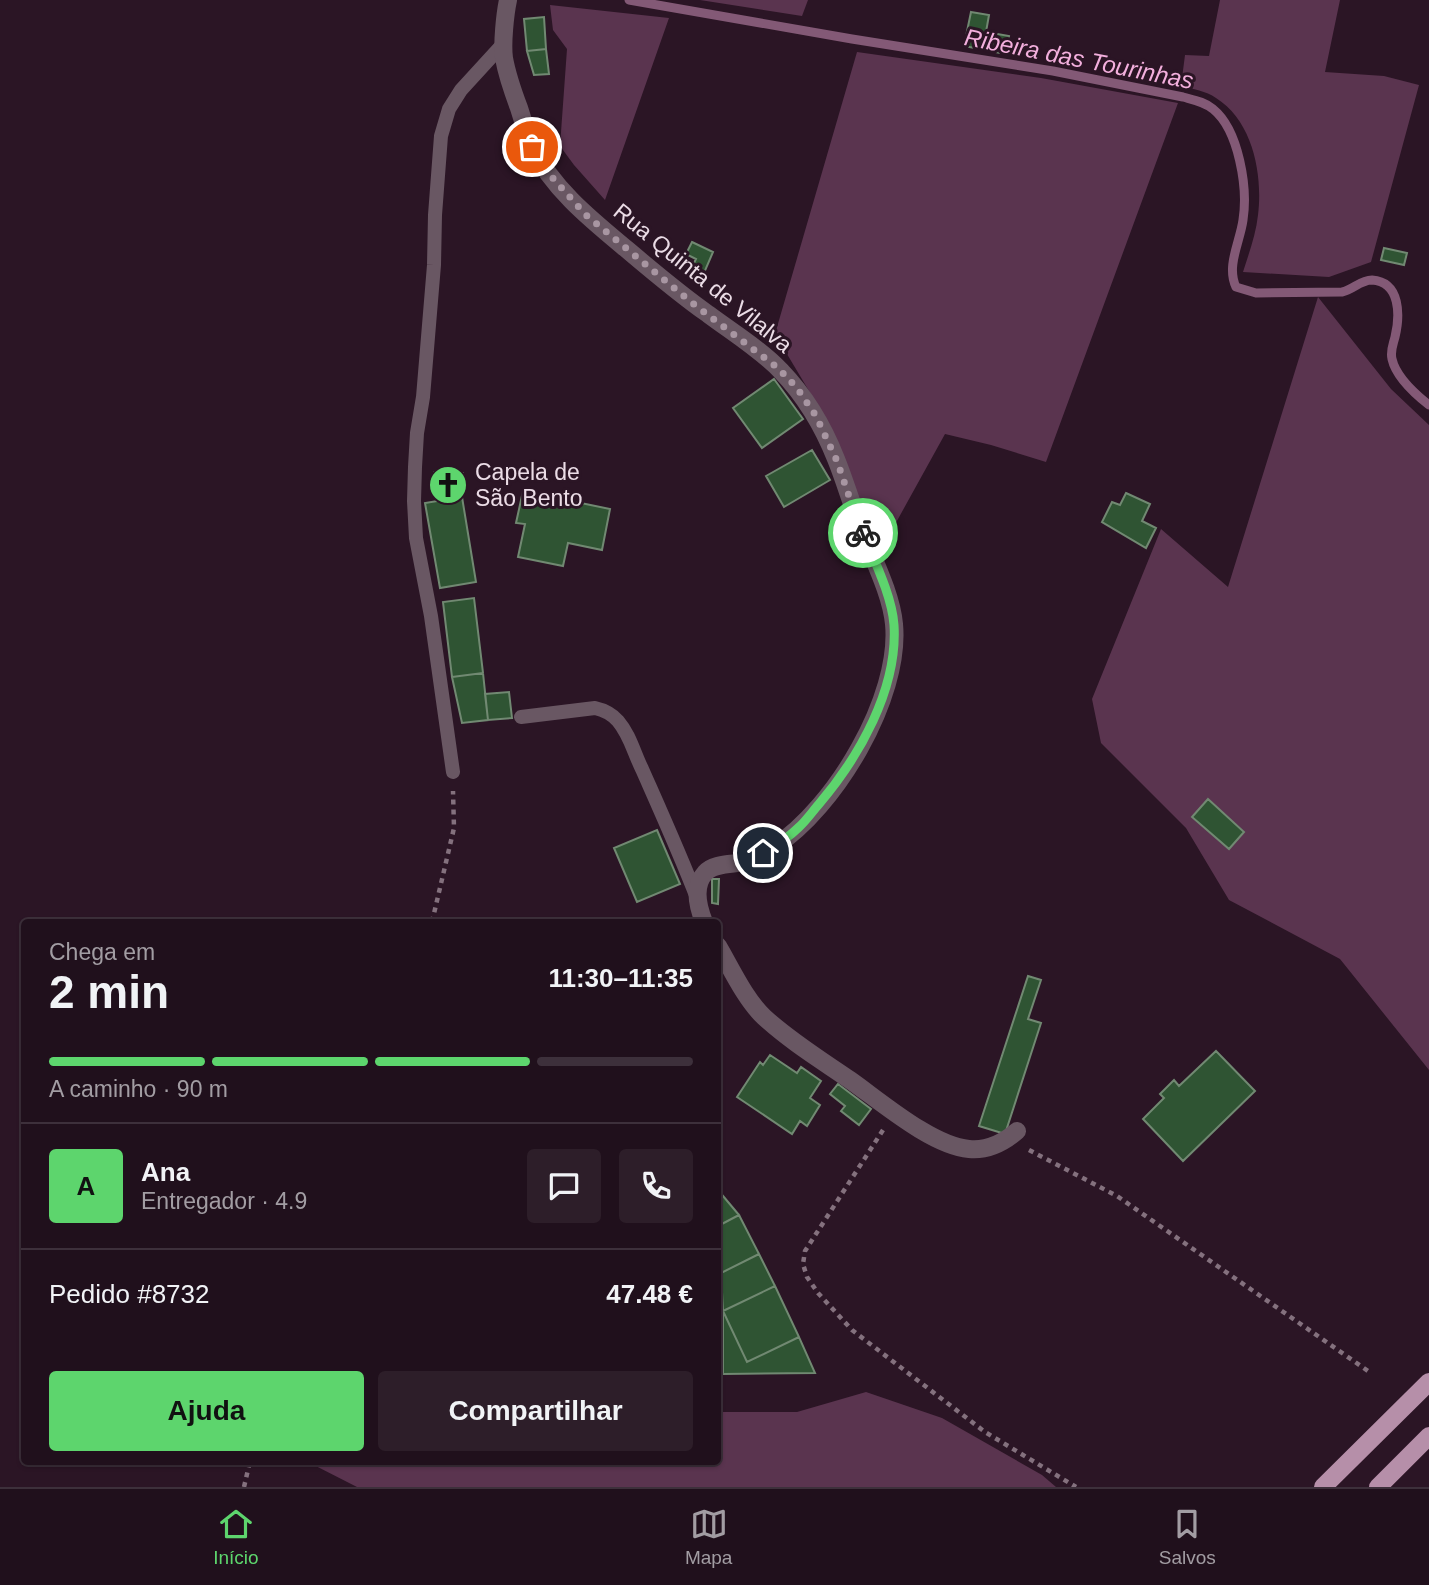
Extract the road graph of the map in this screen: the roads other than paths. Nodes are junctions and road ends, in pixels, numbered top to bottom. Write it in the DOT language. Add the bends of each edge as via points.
graph roads {
  1 [pos="507,4"];
  2 [pos="504,43"];
  3 [pos="521,717"];
  4 [pos="453,772"];
  5 [pos="697,899"];
  6 [pos="703,919"];
  7 [pos="721,951"];
  8 [pos="1012,1135"];
  9 [pos="1429,1382"];
  10 [pos="1429,1436"];
  11 [pos="1323,1487"];
  12 [pos="1377,1487"];
  1 -- 2 [label="street, Rua Quinta de Vilalva"];
  2 -- 4 [label="lane" via="461,90 441,136 416,444 416,538"];
  2 -- 5 [label="street, Rua Quinta de Vilalva" via="515,99 532,147 550,175 607,233 778,368 816,416 885,587 894,624 893,652 880,703 844,773 799,828 776,846 751,860 710,868 702,875"];
  3 -- 5 [label="lane" via="595,708 619,722"];
  5 -- 6 [label="street"];
  7 -- 8 [label="street" via="764,1017 895,1112 951,1145 967,1149 996,1146"];
  9 -- 11 [label="main road"];
  10 -- 12 [label="main road"];
}
